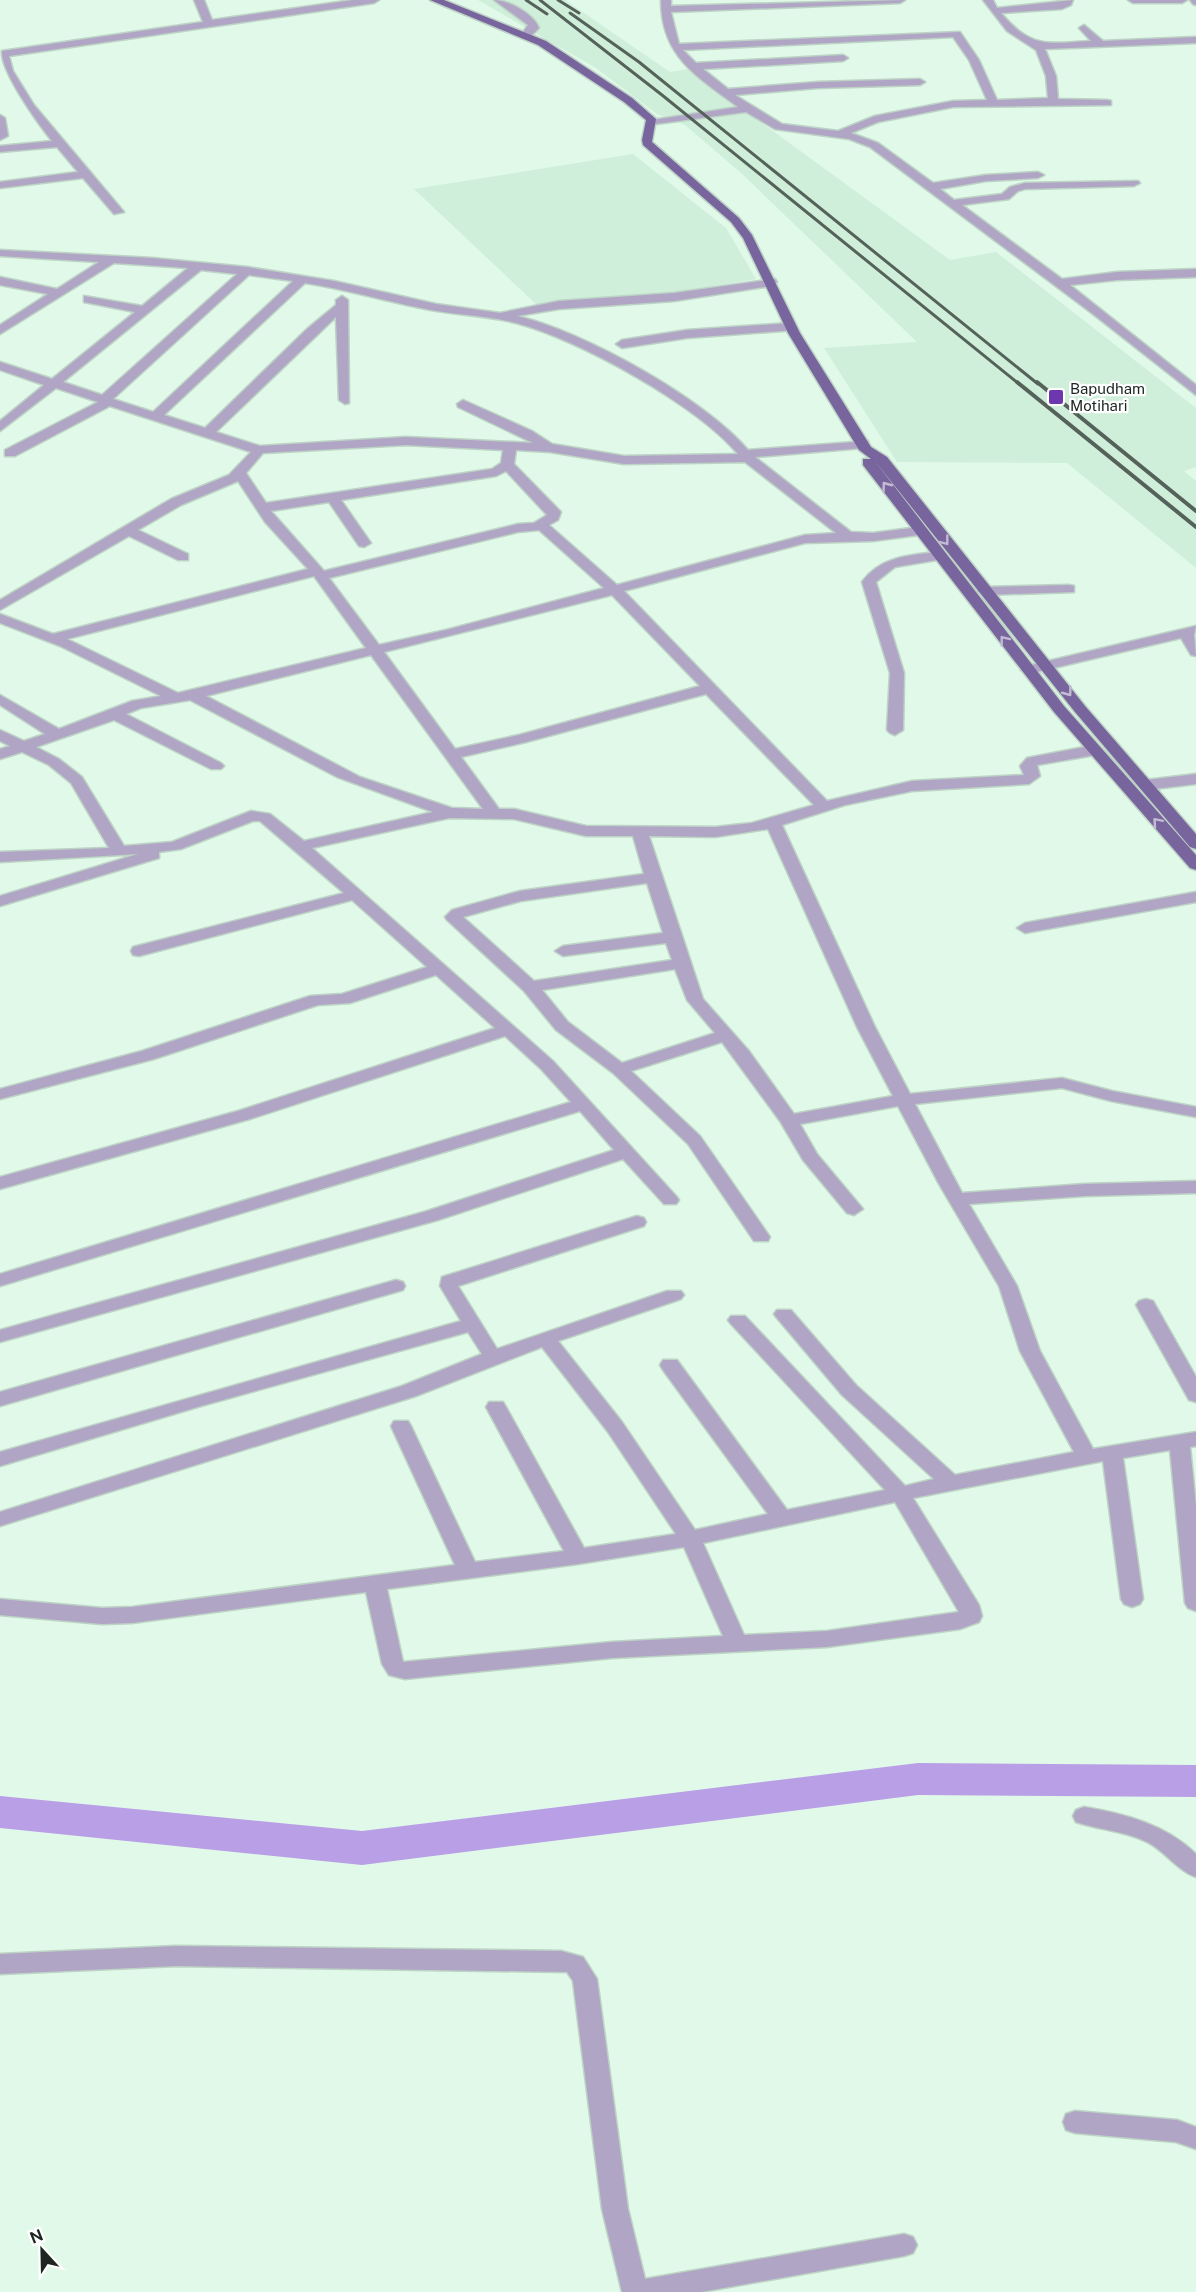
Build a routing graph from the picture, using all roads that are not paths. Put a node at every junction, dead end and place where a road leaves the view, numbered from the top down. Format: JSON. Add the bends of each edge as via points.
{"nodes":[{"id":1,"x":199,"y":0,"type":"edge"},
{"id":2,"x":374,"y":0,"type":"edge"},
{"id":3,"x":435,"y":0,"type":"edge"},
{"id":4,"x":499,"y":0,"type":"edge"},
{"id":5,"x":900,"y":0,"type":"edge"},
{"id":6,"x":988,"y":0,"type":"edge"},
{"id":7,"x":1068,"y":0,"type":"edge"},
{"id":8,"x":1133,"y":0,"type":"edge"},
{"id":9,"x":1182,"y":0,"type":"edge"},
{"id":10,"x":666,"y":9,"type":"edge"},
{"id":11,"x":994,"y":11,"type":"junction"},
{"id":12,"x":847,"y":12,"type":"dead end"},
{"id":13,"x":209,"y":24,"type":"junction"},
{"id":14,"x":1084,"y":28,"type":"dead end"},
{"id":15,"x":526,"y":35,"type":"junction"},
{"id":16,"x":1196,"y":40,"type":"edge"},
{"id":17,"x":1099,"y":44,"type":"junction"},
{"id":18,"x":1036,"y":46,"type":"junction"},
{"id":19,"x":675,"y":47,"type":"junction"},
{"id":20,"x":843,"y":58,"type":"dead end"},
{"id":21,"x":694,"y":66,"type":"junction"},
{"id":22,"x":4,"y":71,"type":"edge"},
{"id":23,"x":920,"y":82,"type":"dead end"},
{"id":24,"x":728,"y":92,"type":"junction"},
{"id":25,"x":1048,"y":102,"type":"junction"},
{"id":26,"x":993,"y":103,"type":"junction"},
{"id":27,"x":1107,"y":103,"type":"dead end"},
{"id":28,"x":748,"y":108,"type":"junction"},
{"id":29,"x":0,"y":118,"type":"edge"},
{"id":30,"x":652,"y":123,"type":"junction"},
{"id":31,"x":842,"y":133,"type":"junction"},
{"id":32,"x":0,"y":137,"type":"edge"},
{"id":33,"x":62,"y":143,"type":"junction"},
{"id":34,"x":0,"y":149,"type":"edge"},
{"id":35,"x":87,"y":174,"type":"junction"},
{"id":36,"x":1049,"y":174,"type":"dead end"},
{"id":37,"x":1134,"y":183,"type":"dead end"},
{"id":38,"x":0,"y":186,"type":"edge"},
{"id":39,"x":932,"y":187,"type":"junction"},
{"id":40,"x":954,"y":203,"type":"junction"},
{"id":41,"x":118,"y":212,"type":"dead end"},
{"id":42,"x":0,"y":253,"type":"edge"},
{"id":43,"x":112,"y":259,"type":"junction"},
{"id":44,"x":198,"y":266,"type":"junction"},
{"id":45,"x":247,"y":271,"type":"junction"},
{"id":46,"x":1196,"y":273,"type":"edge"},
{"id":47,"x":302,"y":279,"type":"junction"},
{"id":48,"x":0,"y":281,"type":"edge"},
{"id":49,"x":771,"y":282,"type":"junction"},
{"id":50,"x":1060,"y":283,"type":"junction"},
{"id":51,"x":349,"y":288,"type":"junction"},
{"id":52,"x":59,"y":293,"type":"junction"},
{"id":53,"x":88,"y":299,"type":"dead end"},
{"id":54,"x":340,"y":308,"type":"junction"},
{"id":55,"x":145,"y":310,"type":"junction"},
{"id":56,"x":500,"y":316,"type":"junction"},
{"id":57,"x":791,"y":327,"type":"junction"},
{"id":58,"x":0,"y":330,"type":"edge"},
{"id":59,"x":622,"y":344,"type":"dead end"},
{"id":60,"x":0,"y":366,"type":"edge"},
{"id":61,"x":51,"y":383,"type":"junction"},
{"id":62,"x":1196,"y":391,"type":"edge"},
{"id":63,"x":345,"y":400,"type":"dead end"},
{"id":64,"x":106,"y":401,"type":"junction"},
{"id":65,"x":462,"y":404,"type":"dead end"},
{"id":66,"x":156,"y":416,"type":"junction"},
{"id":67,"x":0,"y":427,"type":"edge"},
{"id":68,"x":208,"y":432,"type":"junction"},
{"id":69,"x":510,"y":446,"type":"junction"},
{"id":70,"x":864,"y":447,"type":"junction"},
{"id":71,"x":550,"y":448,"type":"junction"},
{"id":72,"x":259,"y":450,"type":"junction"},
{"id":73,"x":10,"y":453,"type":"dead end"},
{"id":74,"x":747,"y":456,"type":"junction"},
{"id":75,"x":507,"y":465,"type":"junction"},
{"id":76,"x":240,"y":474,"type":"junction"},
{"id":77,"x":333,"y":498,"type":"junction"},
{"id":78,"x":262,"y":508,"type":"junction"},
{"id":79,"x":538,"y":526,"type":"junction"},
{"id":80,"x":128,"y":530,"type":"junction"},
{"id":81,"x":920,"y":531,"type":"junction"},
{"id":82,"x":847,"y":536,"type":"junction"},
{"id":83,"x":364,"y":543,"type":"dead end"},
{"id":84,"x":938,"y":556,"type":"junction"},
{"id":85,"x":183,"y":557,"type":"dead end"},
{"id":86,"x":319,"y":574,"type":"junction"},
{"id":87,"x":1069,"y":589,"type":"dead end"},
{"id":88,"x":615,"y":590,"type":"junction"},
{"id":89,"x":984,"y":591,"type":"junction"},
{"id":90,"x":0,"y":606,"type":"edge"},
{"id":91,"x":0,"y":618,"type":"edge"},
{"id":92,"x":1191,"y":631,"type":"edge"},
{"id":93,"x":53,"y":638,"type":"junction"},
{"id":94,"x":375,"y":650,"type":"junction"},
{"id":95,"x":1196,"y":652,"type":"edge"},
{"id":96,"x":1047,"y":665,"type":"junction"},
{"id":97,"x":1028,"y":670,"type":"junction"},
{"id":98,"x":710,"y":688,"type":"junction"},
{"id":99,"x":192,"y":695,"type":"junction"},
{"id":100,"x":175,"y":697,"type":"junction"},
{"id":101,"x":0,"y":699,"type":"edge"},
{"id":102,"x":114,"y":714,"type":"junction"},
{"id":103,"x":895,"y":730,"type":"dead end"},
{"id":104,"x":0,"y":735,"type":"edge"},
{"id":105,"x":57,"y":735,"type":"junction"},
{"id":106,"x":24,"y":747,"type":"junction"},
{"id":107,"x":1095,"y":750,"type":"junction"},
{"id":108,"x":0,"y":754,"type":"edge"},
{"id":109,"x":453,"y":754,"type":"junction"},
{"id":110,"x":216,"y":766,"type":"dead end"},
{"id":111,"x":1196,"y":779,"type":"edge"},
{"id":112,"x":1146,"y":785,"type":"junction"},
{"id":113,"x":823,"y":806,"type":"junction"},
{"id":114,"x":449,"y":813,"type":"junction"},
{"id":115,"x":494,"y":813,"type":"junction"},
{"id":116,"x":773,"y":823,"type":"junction"},
{"id":117,"x":640,"y":833,"type":"junction"},
{"id":118,"x":1196,"y":844,"type":"edge"},
{"id":119,"x":175,"y":846,"type":"junction"},
{"id":120,"x":301,"y":846,"type":"junction"},
{"id":121,"x":120,"y":852,"type":"junction"},
{"id":122,"x":0,"y":856,"type":"edge"},
{"id":123,"x":1196,"y":865,"type":"edge"},
{"id":124,"x":655,"y":877,"type":"junction"},
{"id":125,"x":354,"y":895,"type":"junction"},
{"id":126,"x":1196,"y":897,"type":"edge"},
{"id":127,"x":0,"y":901,"type":"edge"},
{"id":128,"x":1025,"y":928,"type":"dead end"},
{"id":129,"x":672,"y":937,"type":"junction"},
{"id":130,"x":139,"y":951,"type":"dead end"},
{"id":131,"x":563,"y":951,"type":"dead end"},
{"id":132,"x":682,"y":963,"type":"junction"},
{"id":133,"x":440,"y":968,"type":"junction"},
{"id":134,"x":530,"y":987,"type":"junction"},
{"id":135,"x":507,"y":1030,"type":"junction"},
{"id":136,"x":726,"y":1035,"type":"junction"},
{"id":137,"x":619,"y":1069,"type":"junction"},
{"id":138,"x":0,"y":1094,"type":"edge"},
{"id":139,"x":903,"y":1100,"type":"junction"},
{"id":140,"x":582,"y":1105,"type":"junction"},
{"id":141,"x":1196,"y":1113,"type":"edge"},
{"id":142,"x":789,"y":1120,"type":"junction"},
{"id":143,"x":625,"y":1152,"type":"junction"},
{"id":144,"x":0,"y":1183,"type":"edge"},
{"id":145,"x":1196,"y":1187,"type":"edge"},
{"id":146,"x":957,"y":1199,"type":"junction"},
{"id":147,"x":670,"y":1200,"type":"dead end"},
{"id":148,"x":854,"y":1209,"type":"dead end"},
{"id":149,"x":637,"y":1222,"type":"dead end"},
{"id":150,"x":761,"y":1237,"type":"dead end"},
{"id":151,"x":0,"y":1280,"type":"edge"},
{"id":152,"x":396,"y":1286,"type":"dead end"},
{"id":153,"x":674,"y":1295,"type":"dead end"},
{"id":154,"x":1146,"y":1305,"type":"dead end"},
{"id":155,"x":784,"y":1314,"type":"dead end"},
{"id":156,"x":738,"y":1320,"type":"dead end"},
{"id":157,"x":472,"y":1324,"type":"junction"},
{"id":158,"x":0,"y":1336,"type":"edge"},
{"id":159,"x":546,"y":1339,"type":"junction"},
{"id":160,"x":493,"y":1357,"type":"junction"},
{"id":161,"x":670,"y":1365,"type":"dead end"},
{"id":162,"x":1196,"y":1395,"type":"edge"},
{"id":163,"x":0,"y":1399,"type":"edge"},
{"id":164,"x":496,"y":1407,"type":"dead end"},
{"id":165,"x":401,"y":1426,"type":"dead end"},
{"id":166,"x":1187,"y":1440,"type":"edge"},
{"id":167,"x":1112,"y":1453,"type":"junction"},
{"id":168,"x":1087,"y":1457,"type":"junction"},
{"id":169,"x":0,"y":1459,"type":"edge"},
{"id":170,"x":950,"y":1482,"type":"junction"},
{"id":171,"x":900,"y":1493,"type":"junction"},
{"id":172,"x":0,"y":1519,"type":"edge"},
{"id":173,"x":783,"y":1520,"type":"junction"},
{"id":174,"x":691,"y":1539,"type":"junction"},
{"id":175,"x":578,"y":1557,"type":"junction"},
{"id":176,"x":469,"y":1572,"type":"junction"},
{"id":177,"x":375,"y":1584,"type":"junction"},
{"id":178,"x":1132,"y":1599,"type":"dead end"},
{"id":179,"x":1196,"y":1603,"type":"edge"},
{"id":180,"x":0,"y":1607,"type":"edge"},
{"id":181,"x":737,"y":1643,"type":"junction"},
{"id":182,"x":1084,"y":1816,"type":"dead end"},
{"id":183,"x":1196,"y":1868,"type":"edge"},
{"id":184,"x":0,"y":1964,"type":"edge"},
{"id":185,"x":1075,"y":2122,"type":"dead end"},
{"id":186,"x":1196,"y":2138,"type":"edge"},
{"id":187,"x":904,"y":2245,"type":"dead end"},
{"id":188,"x":635,"y":2292,"type":"edge"}],
"edges":[{"from":1,"to":13,"type":"street"},
{"from":2,"to":13,"type":"street"},
{"from":3,"to":15,"type":"main road"},
{"from":4,"to":15,"type":"street","via":[[533,24]]},
{"from":5,"to":10,"type":"street"},
{"from":6,"to":11,"type":"street"},
{"from":7,"to":11,"type":"street","via":[[1066,5]]},
{"from":8,"to":9,"type":"street"},
{"from":10,"to":12,"type":"street"},
{"from":10,"to":19,"type":"street","via":[[666,26]]},
{"from":11,"to":18,"type":"street","via":[[1025,43]]},
{"from":13,"to":22,"type":"street","via":[[10,51],[4,56]]},
{"from":14,"to":17,"type":"street"},
{"from":15,"to":30,"type":"main road","via":[[561,53],[644,111]]},
{"from":16,"to":17,"type":"street"},
{"from":17,"to":18,"type":"street"},
{"from":18,"to":25,"type":"street","via":[[1051,76],[1053,100]]},
{"from":19,"to":21,"type":"street"},
{"from":19,"to":26,"type":"street","via":[[956,34],[974,60]]},
{"from":20,"to":21,"type":"street"},
{"from":21,"to":24,"type":"street"},
{"from":22,"to":33,"type":"street"},
{"from":23,"to":24,"type":"street"},
{"from":24,"to":28,"type":"street"},
{"from":25,"to":26,"type":"street"},
{"from":25,"to":27,"type":"street"},
{"from":26,"to":31,"type":"street","via":[[953,104],[875,119]]},
{"from":28,"to":30,"type":"street"},
{"from":28,"to":31,"type":"street","via":[[778,127]]},
{"from":29,"to":32,"type":"street"},
{"from":30,"to":49,"type":"main road","via":[[646,135],[648,143],[735,220]]},
{"from":31,"to":39,"type":"street","via":[[874,145]]},
{"from":33,"to":34,"type":"street"},
{"from":33,"to":35,"type":"street"},
{"from":35,"to":38,"type":"street"},
{"from":35,"to":41,"type":"street"},
{"from":36,"to":39,"type":"street"},
{"from":37,"to":40,"type":"street","via":[[1025,186],[1005,197]]},
{"from":39,"to":40,"type":"street"},
{"from":40,"to":50,"type":"street"},
{"from":42,"to":43,"type":"street"},
{"from":43,"to":44,"type":"street"},
{"from":43,"to":52,"type":"street"},
{"from":44,"to":45,"type":"street"},
{"from":44,"to":55,"type":"street"},
{"from":45,"to":47,"type":"street"},
{"from":45,"to":64,"type":"street"},
{"from":46,"to":50,"type":"street"},
{"from":47,"to":51,"type":"street"},
{"from":47,"to":66,"type":"street"},
{"from":48,"to":52,"type":"street"},
{"from":49,"to":56,"type":"street","via":[[665,298],[538,308]]},
{"from":49,"to":57,"type":"main road"},
{"from":50,"to":62,"type":"street"},
{"from":51,"to":54,"type":"street"},
{"from":51,"to":56,"type":"street","via":[[423,305]]},
{"from":52,"to":58,"type":"street"},
{"from":53,"to":55,"type":"street"},
{"from":54,"to":63,"type":"street"},
{"from":54,"to":68,"type":"street"},
{"from":55,"to":61,"type":"street"},
{"from":56,"to":74,"type":"street","via":[[551,331],[620,364],[668,393]]},
{"from":57,"to":59,"type":"street","via":[[687,334]]},
{"from":57,"to":70,"type":"main road"},
{"from":60,"to":61,"type":"street"},
{"from":61,"to":64,"type":"street"},
{"from":61,"to":67,"type":"street"},
{"from":64,"to":66,"type":"street"},
{"from":64,"to":73,"type":"street"},
{"from":65,"to":71,"type":"street"},
{"from":66,"to":68,"type":"street"},
{"from":68,"to":72,"type":"street"},
{"from":69,"to":71,"type":"street"},
{"from":69,"to":72,"type":"street","via":[[374,441]]},
{"from":69,"to":75,"type":"street"},
{"from":70,"to":74,"type":"street"},
{"from":81,"to":70,"type":"main road","one_way":true,"via":[[868,462]]},
{"from":70,"to":89,"type":"main road","one_way":true,"via":[[882,460]]},
{"from":71,"to":74,"type":"street","via":[[624,460]]},
{"from":72,"to":76,"type":"street"},
{"from":74,"to":82,"type":"street","via":[[803,502],[831,519]]},
{"from":75,"to":77,"type":"street","via":[[502,470],[458,479]]},
{"from":75,"to":79,"type":"street","via":[[554,512],[553,517]]},
{"from":76,"to":78,"type":"street"},
{"from":76,"to":80,"type":"street","via":[[183,498]]},
{"from":77,"to":78,"type":"street"},
{"from":77,"to":83,"type":"street"},
{"from":78,"to":86,"type":"street"},
{"from":79,"to":86,"type":"street"},
{"from":79,"to":88,"type":"street"},
{"from":80,"to":85,"type":"street"},
{"from":80,"to":90,"type":"street"},
{"from":81,"to":82,"type":"street"},
{"from":81,"to":84,"type":"main road"},
{"from":82,"to":88,"type":"street","via":[[805,539]]},
{"from":97,"to":84,"type":"main road","one_way":true},
{"from":84,"to":103,"type":"street","via":[[893,563],[869,582],[897,674]]},
{"from":86,"to":93,"type":"street"},
{"from":86,"to":94,"type":"street"},
{"from":87,"to":89,"type":"street"},
{"from":88,"to":94,"type":"street"},
{"from":88,"to":98,"type":"street"},
{"from":89,"to":96,"type":"main road"},
{"from":91,"to":93,"type":"street"},
{"from":92,"to":95,"type":"street"},
{"from":92,"to":96,"type":"street"},
{"from":93,"to":100,"type":"street"},
{"from":94,"to":99,"type":"street"},
{"from":94,"to":109,"type":"street"},
{"from":96,"to":97,"type":"street"},
{"from":96,"to":112,"type":"main road","one_way":true},
{"from":97,"to":107,"type":"main road"},
{"from":98,"to":109,"type":"street"},
{"from":98,"to":113,"type":"street"},
{"from":99,"to":100,"type":"street"},
{"from":99,"to":114,"type":"street","via":[[269,731],[348,777]]},
{"from":100,"to":102,"type":"street","via":[[137,704]]},
{"from":101,"to":105,"type":"street"},
{"from":102,"to":105,"type":"street"},
{"from":102,"to":110,"type":"street"},
{"from":104,"to":106,"type":"street"},
{"from":105,"to":106,"type":"street"},
{"from":106,"to":108,"type":"street"},
{"from":106,"to":121,"type":"street","via":[[77,780]]},
{"from":107,"to":113,"type":"street","via":[[1032,761],[1028,766],[1032,776],[1029,779],[912,786]]},
{"from":123,"to":107,"type":"main road","one_way":true},
{"from":109,"to":115,"type":"street"},
{"from":111,"to":112,"type":"street"},
{"from":112,"to":118,"type":"main road"},
{"from":113,"to":116,"type":"street"},
{"from":114,"to":115,"type":"street"},
{"from":114,"to":120,"type":"street"},
{"from":115,"to":117,"type":"street","via":[[586,831]]},
{"from":116,"to":117,"type":"street","via":[[715,832]]},
{"from":116,"to":139,"type":"street"},
{"from":117,"to":124,"type":"street"},
{"from":119,"to":120,"type":"street","via":[[251,816],[264,817]]},
{"from":119,"to":121,"type":"street"},
{"from":119,"to":127,"type":"street","via":[[120,867]]},
{"from":120,"to":125,"type":"street"},
{"from":121,"to":122,"type":"street"},
{"from":124,"to":129,"type":"street"},
{"from":124,"to":134,"type":"street","via":[[520,896],[454,914]]},
{"from":125,"to":130,"type":"street"},
{"from":125,"to":133,"type":"street"},
{"from":126,"to":128,"type":"street"},
{"from":129,"to":131,"type":"street"},
{"from":129,"to":132,"type":"street"},
{"from":132,"to":134,"type":"street"},
{"from":132,"to":136,"type":"street","via":[[701,1009]]},
{"from":133,"to":135,"type":"street"},
{"from":133,"to":138,"type":"street","via":[[344,999],[316,1000],[148,1055]]},
{"from":134,"to":137,"type":"street","via":[[562,1026]]},
{"from":135,"to":140,"type":"street","via":[[547,1065]]},
{"from":135,"to":144,"type":"street","via":[[244,1115]]},
{"from":136,"to":137,"type":"street"},
{"from":136,"to":142,"type":"street"},
{"from":137,"to":150,"type":"street","via":[[694,1140]]},
{"from":139,"to":141,"type":"street","via":[[1062,1083]]},
{"from":139,"to":142,"type":"street"},
{"from":139,"to":146,"type":"street"},
{"from":140,"to":143,"type":"street"},
{"from":140,"to":151,"type":"street"},
{"from":142,"to":148,"type":"street","via":[[809,1156]]},
{"from":143,"to":147,"type":"street"},
{"from":143,"to":158,"type":"street","via":[[431,1215]]},
{"from":145,"to":146,"type":"street"},
{"from":146,"to":168,"type":"street","via":[[1008,1286],[1030,1351]]},
{"from":149,"to":157,"type":"street","via":[[449,1281]]},
{"from":152,"to":163,"type":"street"},
{"from":153,"to":159,"type":"street"},
{"from":154,"to":162,"type":"street"},
{"from":155,"to":170,"type":"street","via":[[849,1390]]},
{"from":156,"to":171,"type":"street"},
{"from":157,"to":160,"type":"street"},
{"from":157,"to":169,"type":"street"},
{"from":159,"to":160,"type":"street"},
{"from":159,"to":174,"type":"street","via":[[615,1427]]},
{"from":160,"to":172,"type":"street","via":[[409,1391]]},
{"from":161,"to":173,"type":"street"},
{"from":164,"to":175,"type":"street"},
{"from":165,"to":176,"type":"street"},
{"from":166,"to":167,"type":"street"},
{"from":166,"to":179,"type":"street"},
{"from":167,"to":168,"type":"street"},
{"from":167,"to":178,"type":"street"},
{"from":168,"to":170,"type":"street"},
{"from":170,"to":171,"type":"street"},
{"from":171,"to":173,"type":"street"},
{"from":171,"to":181,"type":"street","via":[[971,1616],[863,1636]]},
{"from":173,"to":174,"type":"street"},
{"from":174,"to":175,"type":"street"},
{"from":174,"to":181,"type":"street"},
{"from":175,"to":176,"type":"street"},
{"from":176,"to":177,"type":"street"},
{"from":177,"to":180,"type":"street","via":[[132,1615]]},
{"from":177,"to":181,"type":"street","via":[[393,1664],[400,1670],[612,1650]]},
{"from":182,"to":183,"type":"street","via":[[1147,1830],[1167,1841]]},
{"from":184,"to":188,"type":"street","via":[[176,1956],[575,1964],[585,1979],[615,2209]]},
{"from":185,"to":186,"type":"street","via":[[1177,2131]]},
{"from":187,"to":188,"type":"street"}]}
